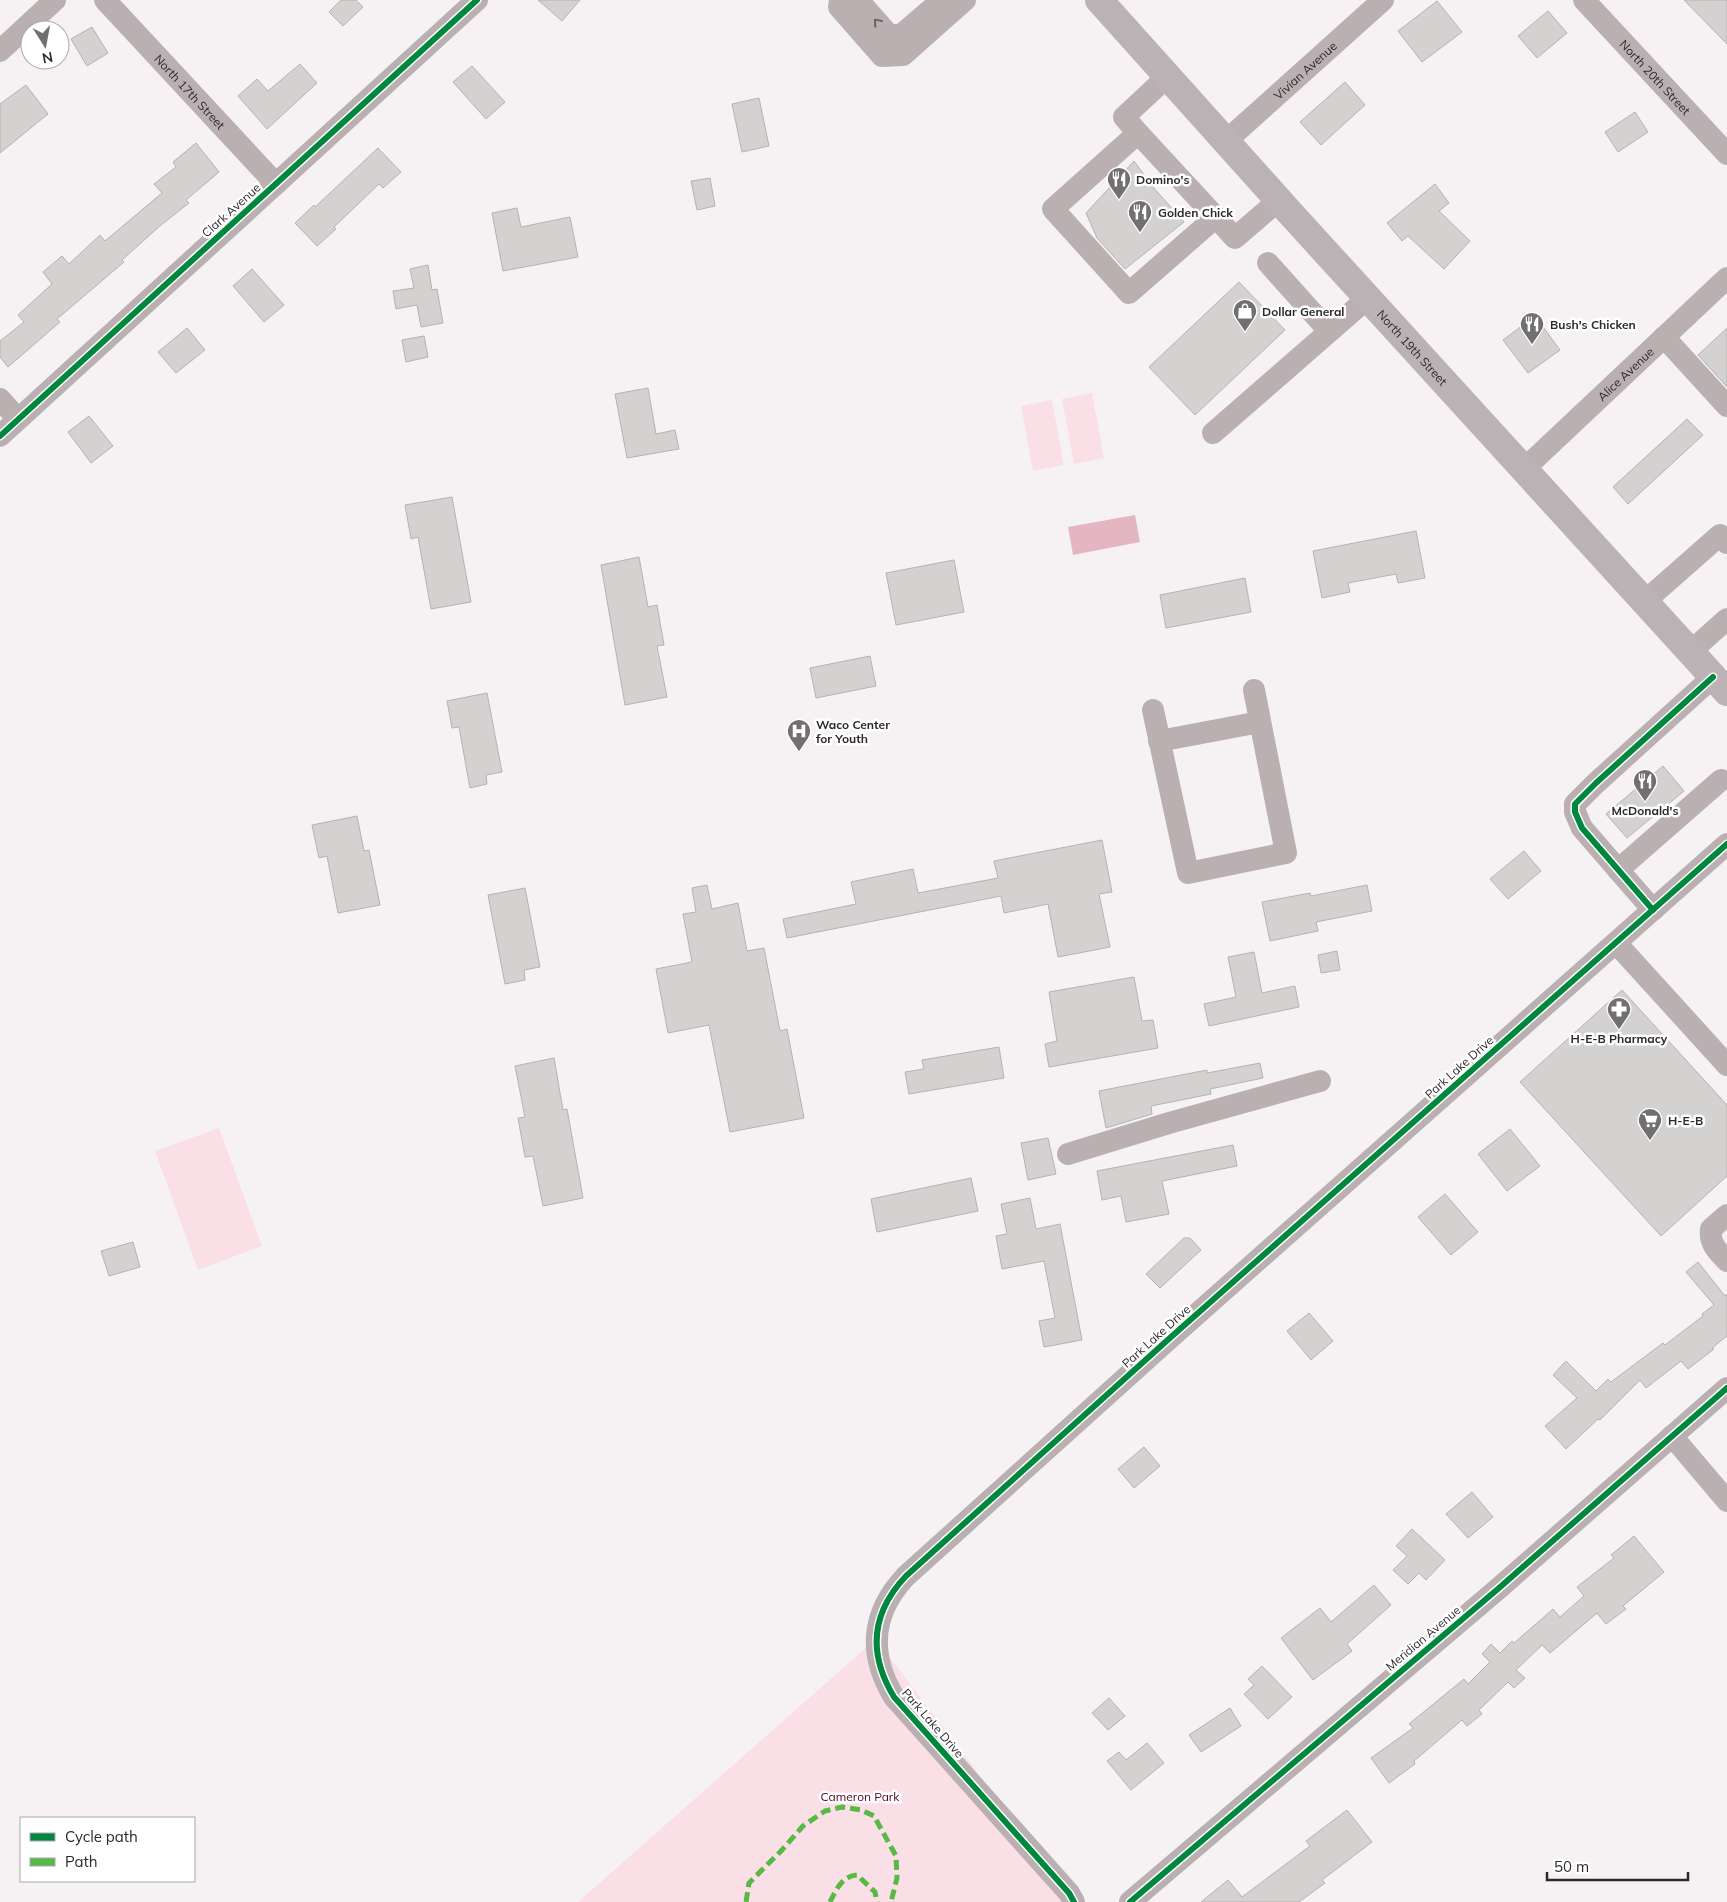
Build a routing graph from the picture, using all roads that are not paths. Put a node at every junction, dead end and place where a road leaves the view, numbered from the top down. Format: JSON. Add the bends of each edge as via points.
{"nodes":[{"id":1,"x":55,"y":0,"type":"edge"},
{"id":2,"x":105,"y":0,"type":"edge"},
{"id":3,"x":477,"y":0,"type":"edge"},
{"id":4,"x":840,"y":0,"type":"edge"},
{"id":5,"x":858,"y":0,"type":"edge"},
{"id":6,"x":942,"y":0,"type":"edge"},
{"id":7,"x":965,"y":0,"type":"edge"},
{"id":8,"x":1099,"y":0,"type":"edge"},
{"id":9,"x":1383,"y":0,"type":"edge"},
{"id":10,"x":1584,"y":0,"type":"edge"},
{"id":11,"x":0,"y":50,"type":"edge"},
{"id":12,"x":1168,"y":76,"type":"junction"},
{"id":13,"x":1138,"y":133,"type":"junction"},
{"id":14,"x":1226,"y":142,"type":"junction"},
{"id":15,"x":1727,"y":154,"type":"edge"},
{"id":16,"x":276,"y":184,"type":"junction"},
{"id":17,"x":1279,"y":200,"type":"junction"},
{"id":18,"x":1216,"y":217,"type":"junction"},
{"id":19,"x":1268,"y":263,"type":"dead end"},
{"id":20,"x":1727,"y":278,"type":"edge"},
{"id":21,"x":1369,"y":297,"type":"junction"},
{"id":22,"x":1329,"y":331,"type":"junction"},
{"id":23,"x":1664,"y":336,"type":"junction"},
{"id":24,"x":0,"y":399,"type":"edge"},
{"id":25,"x":1727,"y":406,"type":"edge"},
{"id":26,"x":18,"y":420,"type":"junction"},
{"id":27,"x":1213,"y":433,"type":"dead end"},
{"id":28,"x":0,"y":436,"type":"edge"},
{"id":29,"x":1524,"y":469,"type":"junction"},
{"id":30,"x":1727,"y":543,"type":"edge"},
{"id":31,"x":1644,"y":602,"type":"junction"},
{"id":32,"x":1727,"y":619,"type":"edge"},
{"id":33,"x":1690,"y":652,"type":"junction"},
{"id":34,"x":1720,"y":684,"type":"edge"},
{"id":35,"x":1254,"y":690,"type":"dead end"},
{"id":36,"x":1153,"y":710,"type":"dead end"},
{"id":37,"x":1260,"y":722,"type":"junction"},
{"id":38,"x":1160,"y":741,"type":"junction"},
{"id":39,"x":1721,"y":780,"type":"dead end"},
{"id":40,"x":1727,"y":844,"type":"edge"},
{"id":41,"x":1618,"y":870,"type":"junction"},
{"id":42,"x":1653,"y":910,"type":"junction"},
{"id":43,"x":1616,"y":943,"type":"junction"},
{"id":44,"x":1723,"y":1052,"type":"edge"},
{"id":45,"x":1320,"y":1081,"type":"dead end"},
{"id":46,"x":1068,"y":1154,"type":"dead end"},
{"id":47,"x":1727,"y":1215,"type":"edge"},
{"id":48,"x":1727,"y":1261,"type":"edge"},
{"id":49,"x":1727,"y":1388,"type":"edge"},
{"id":50,"x":1672,"y":1436,"type":"junction"},
{"id":51,"x":1727,"y":1501,"type":"edge"},
{"id":52,"x":1074,"y":1902,"type":"edge"},
{"id":53,"x":1130,"y":1902,"type":"edge"}],
"edges":[{"from":1,"to":11,"type":"street"},
{"from":2,"to":16,"type":"street","name":"North 17th Street"},
{"from":3,"to":16,"type":"street","name":"Clark Avenue"},
{"from":4,"to":7,"type":"street","via":[[839,8],[882,56],[903,55]]},
{"from":6,"to":5,"type":"street","one_way":true,"via":[[901,36],[889,35]]},
{"from":8,"to":12,"type":"main road","name":"North 19th Street"},
{"from":9,"to":14,"type":"street","name":"Vivian Avenue"},
{"from":10,"to":15,"type":"street","name":"North 20th Street"},
{"from":12,"to":13,"type":"street","via":[[1124,117]]},
{"from":12,"to":14,"type":"main road","name":"North 19th Street"},
{"from":13,"to":18,"type":"street"},
{"from":13,"to":18,"type":"street","via":[[1053,209],[1129,293]]},
{"from":14,"to":17,"type":"main road","name":"North 19th Street"},
{"from":16,"to":26,"type":"street","name":"Clark Avenue"},
{"from":17,"to":18,"type":"street","via":[[1235,238]]},
{"from":17,"to":21,"type":"main road","name":"North 19th Street"},
{"from":19,"to":22,"type":"street"},
{"from":20,"to":23,"type":"street","name":"Alice Avenue"},
{"from":21,"to":22,"type":"street"},
{"from":21,"to":29,"type":"main road","name":"North 19th Street"},
{"from":22,"to":27,"type":"street"},
{"from":23,"to":25,"type":"street"},
{"from":23,"to":29,"type":"street","name":"Alice Avenue"},
{"from":24,"to":26,"type":"street"},
{"from":26,"to":28,"type":"street","name":"Clark Avenue"},
{"from":29,"to":31,"type":"main road","name":"North 19th Street"},
{"from":30,"to":31,"type":"street","via":[[1720,535]]},
{"from":31,"to":33,"type":"main road","name":"North 19th Street"},
{"from":32,"to":33,"type":"street"},
{"from":33,"to":34,"type":"main road","name":"North 19th Street"},
{"from":34,"to":41,"type":"street","via":[[1596,783],[1575,804],[1582,828]]},
{"from":35,"to":37,"type":"street"},
{"from":36,"to":38,"type":"street"},
{"from":37,"to":38,"type":"street"},
{"from":37,"to":38,"type":"street","via":[[1286,853],[1188,873]]},
{"from":39,"to":41,"type":"street"},
{"from":40,"to":42,"type":"street","name":"Park Lake Drive"},
{"from":41,"to":42,"type":"street"},
{"from":42,"to":43,"type":"street","name":"Park Lake Drive"},
{"from":43,"to":44,"type":"street"},
{"from":43,"to":52,"type":"street","name":"Park Lake Drive","via":[[1112,1390],[906,1576],[888,1597],[878,1624],[877,1658],[894,1697]]},
{"from":45,"to":46,"type":"street"},
{"from":47,"to":48,"type":"street","via":[[1711,1229],[1710,1237]]},
{"from":49,"to":50,"type":"street","name":"Meridian Avenue"},
{"from":50,"to":51,"type":"street"},
{"from":50,"to":53,"type":"street","name":"Meridian Avenue"}]}
